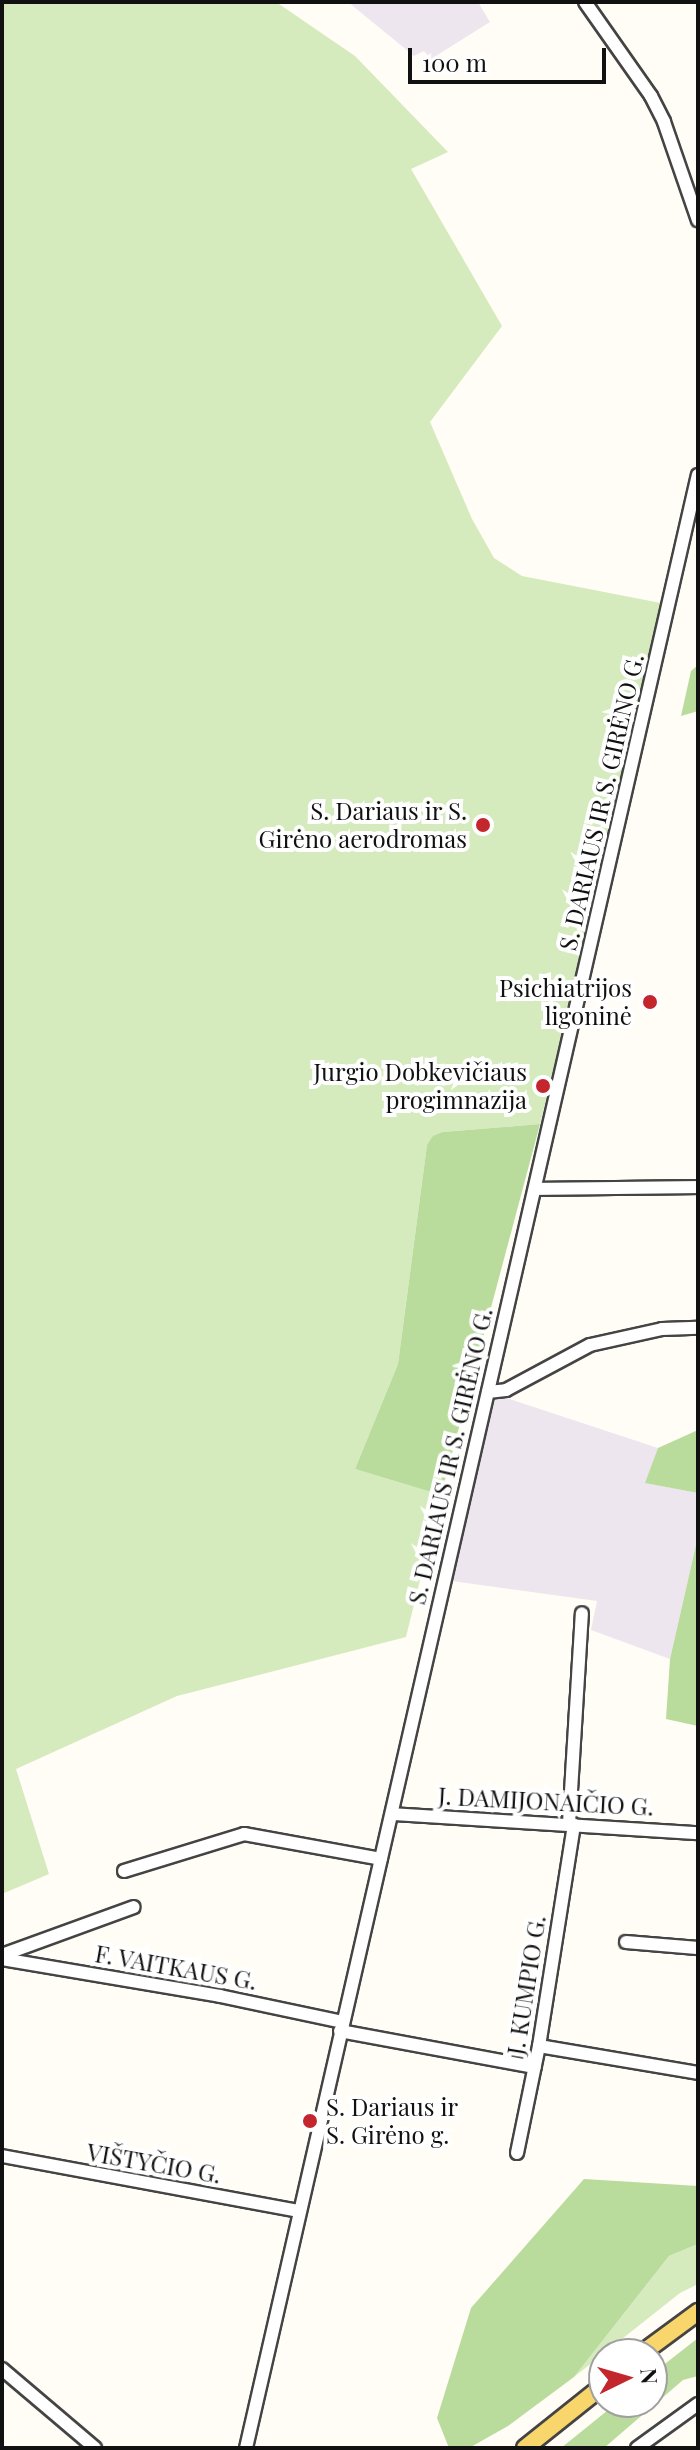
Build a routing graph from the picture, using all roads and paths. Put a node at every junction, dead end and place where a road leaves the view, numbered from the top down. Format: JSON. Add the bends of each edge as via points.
{"nodes":[{"id":1,"x":585,"y":2,"type":"edge"},
{"id":2,"x":698,"y":220,"type":"edge"},
{"id":3,"x":698,"y":475,"type":"edge"},
{"id":4,"x":698,"y":1187,"type":"edge"},
{"id":5,"x":535,"y":1189,"type":"junction"},
{"id":6,"x":698,"y":1328,"type":"edge"},
{"id":7,"x":488,"y":1392,"type":"junction"},
{"id":8,"x":582,"y":1613,"type":"dead end"},
{"id":9,"x":392,"y":1814,"type":"junction"},
{"id":10,"x":572,"y":1825,"type":"junction"},
{"id":11,"x":698,"y":1833,"type":"edge"},
{"id":12,"x":381,"y":1859,"type":"junction"},
{"id":13,"x":124,"y":1871,"type":"dead end"},
{"id":14,"x":134,"y":1907,"type":"dead end"},
{"id":15,"x":626,"y":1942,"type":"dead end"},
{"id":16,"x":698,"y":1948,"type":"edge"},
{"id":17,"x":2,"y":1957,"type":"edge"},
{"id":18,"x":341,"y":2027,"type":"junction"},
{"id":19,"x":539,"y":2046,"type":"junction"},
{"id":20,"x":535,"y":2067,"type":"junction"},
{"id":21,"x":698,"y":2073,"type":"edge"},
{"id":22,"x":517,"y":2153,"type":"dead end"},
{"id":23,"x":2,"y":2156,"type":"edge"},
{"id":24,"x":299,"y":2211,"type":"junction"},
{"id":25,"x":698,"y":2312,"type":"edge"},
{"id":26,"x":663,"y":2338,"type":"edge"},
{"id":27,"x":2,"y":2369,"type":"edge"},
{"id":28,"x":588,"y":2398,"type":"edge"},
{"id":29,"x":698,"y":2404,"type":"edge"},
{"id":30,"x":95,"y":2448,"type":"edge"},
{"id":31,"x":246,"y":2448,"type":"edge"},
{"id":32,"x":525,"y":2448,"type":"edge"},
{"id":33,"x":637,"y":2448,"type":"edge"}],
"edges":[{"from":1,"to":2,"type":"street","via":[[664,122]]},
{"from":3,"to":5,"type":"street","name":"S. DARIAUS IR S. GIRĖNO G."},
{"from":4,"to":5,"type":"street"},
{"from":5,"to":7,"type":"street","name":"S. DARIAUS IR S. GIRĖNO G."},
{"from":6,"to":7,"type":"street","via":[[662,1329],[590,1345],[506,1390]]},
{"from":7,"to":9,"type":"street","name":"S. DARIAUS IR S. GIRĖNO G."},
{"from":8,"to":10,"type":"street","name":"J. KUMPIO G."},
{"from":9,"to":10,"type":"street","name":"J. DAMIJONAIČIO G."},
{"from":9,"to":12,"type":"street","name":"S. DARIAUS IR S. GIRĖNO G."},
{"from":10,"to":11,"type":"street","name":"J. DAMIJONAIČIO G."},
{"from":10,"to":19,"type":"street","name":"J. KUMPIO G."},
{"from":12,"to":13,"type":"street","via":[[244,1834]]},
{"from":12,"to":18,"type":"street","name":"S. DARIAUS IR S. GIRĖNO G."},
{"from":14,"to":17,"type":"street"},
{"from":15,"to":16,"type":"street"},
{"from":17,"to":18,"type":"street","name":"F. VAITKAUS G.","via":[[220,1996]]},
{"from":18,"to":20,"type":"street","name":"F. VAITKAUS G."},
{"from":18,"to":24,"type":"street","name":"S. DARIAUS IR S. GIRĖNO G."},
{"from":19,"to":20,"type":"street","name":"J. KUMPIO G."},
{"from":19,"to":21,"type":"street"},
{"from":20,"to":22,"type":"street","name":"J. KUMPIO G."},
{"from":23,"to":24,"type":"street","name":"VIŠTYČIO G."},
{"from":24,"to":31,"type":"street","name":"S. DARIAUS IR S. GIRĖNO G."},
{"from":25,"to":26,"type":"main road"},
{"from":27,"to":30,"type":"street"},
{"from":28,"to":32,"type":"main road"},
{"from":29,"to":33,"type":"street"}]}
